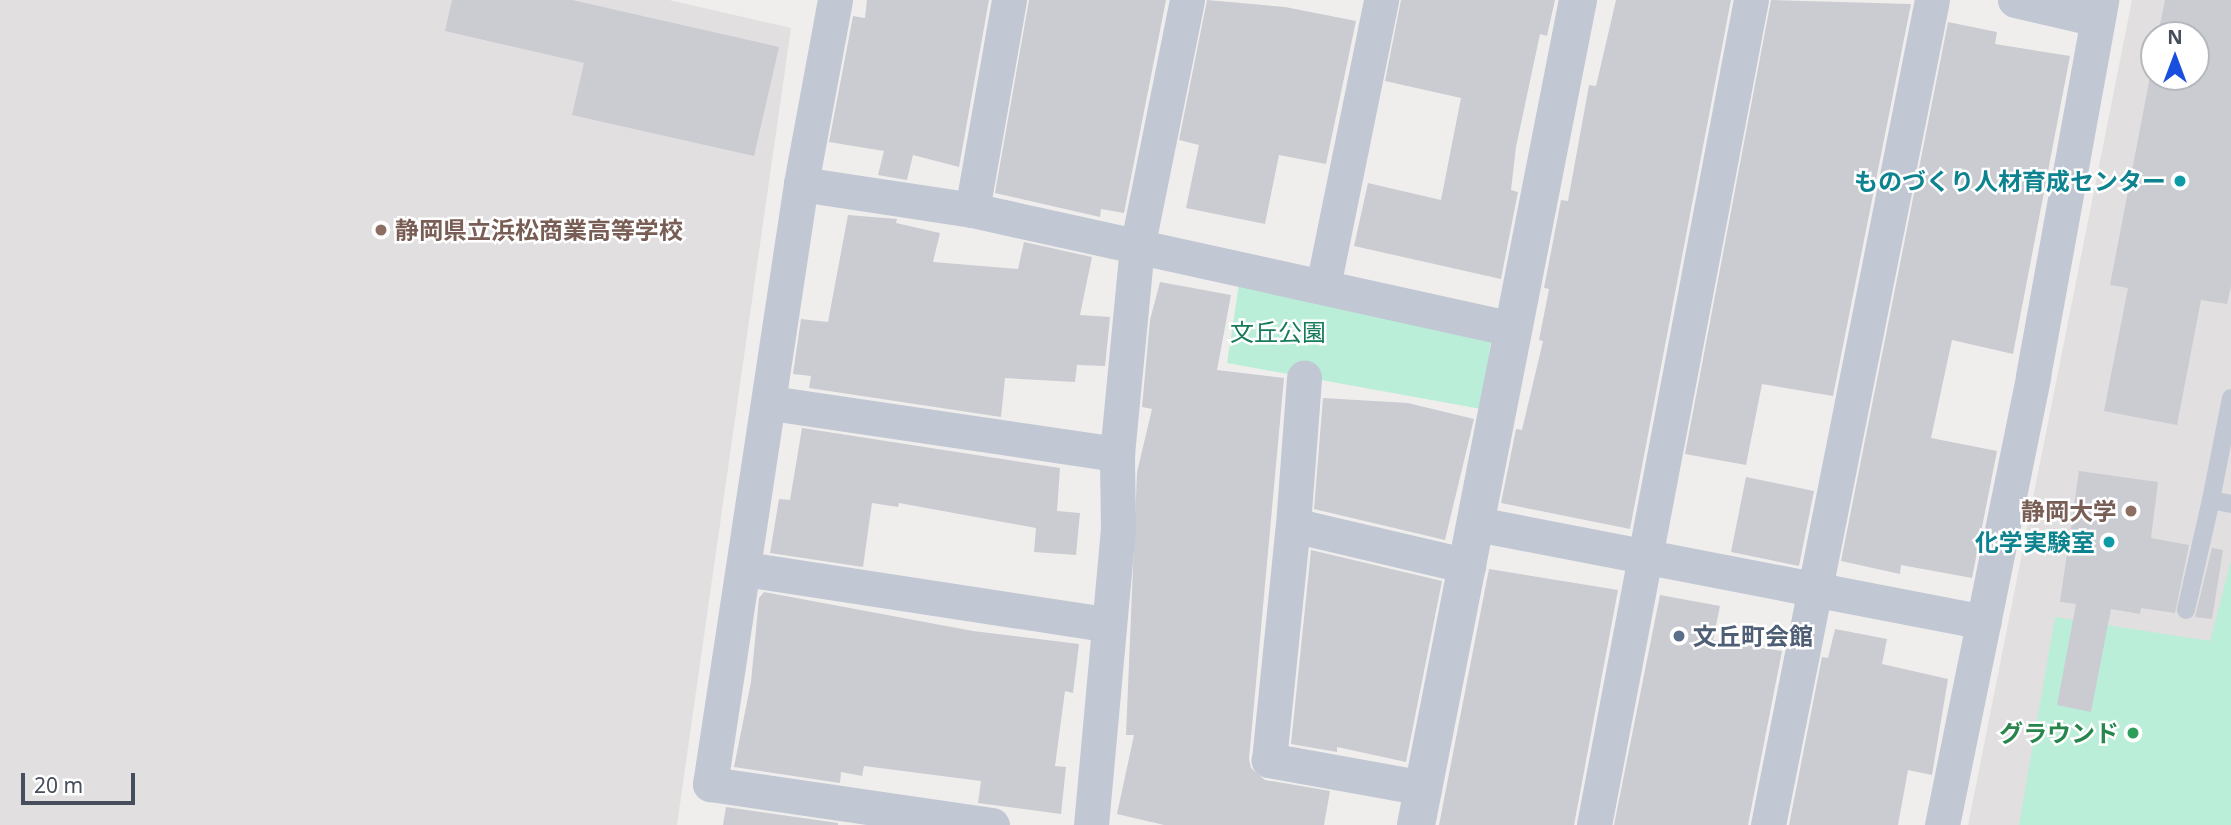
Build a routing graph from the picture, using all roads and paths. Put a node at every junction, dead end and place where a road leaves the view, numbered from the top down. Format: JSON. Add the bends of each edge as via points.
{"nodes":[{"id":1,"x":835,"y":0,"type":"edge"},
{"id":2,"x":1009,"y":0,"type":"edge"},
{"id":3,"x":1187,"y":0,"type":"edge"},
{"id":4,"x":1381,"y":0,"type":"edge"},
{"id":5,"x":1578,"y":0,"type":"edge"},
{"id":6,"x":1751,"y":0,"type":"edge"},
{"id":7,"x":1931,"y":0,"type":"edge"},
{"id":8,"x":2015,"y":0,"type":"edge"},
{"id":9,"x":2099,"y":9,"type":"edge"},
{"id":10,"x":801,"y":184,"type":"junction"},
{"id":11,"x":972,"y":210,"type":"junction"},
{"id":12,"x":1137,"y":248,"type":"junction"},
{"id":13,"x":1323,"y":286,"type":"junction"},
{"id":14,"x":1513,"y":329,"type":"junction"},
{"id":15,"x":1304,"y":377,"type":"dead end"},
{"id":16,"x":2231,"y":398,"type":"edge"},
{"id":17,"x":771,"y":403,"type":"junction"},
{"id":18,"x":1117,"y":454,"type":"junction"},
{"id":19,"x":2211,"y":500,"type":"junction"},
{"id":20,"x":2231,"y":504,"type":"edge"},
{"id":21,"x":1477,"y":524,"type":"junction"},
{"id":22,"x":1293,"y":525,"type":"junction"},
{"id":23,"x":1644,"y":556,"type":"junction"},
{"id":24,"x":1468,"y":566,"type":"junction"},
{"id":25,"x":746,"y":569,"type":"junction"},
{"id":26,"x":1811,"y":592,"type":"junction"},
{"id":27,"x":2186,"y":610,"type":"dead end"},
{"id":28,"x":1984,"y":622,"type":"junction"},
{"id":29,"x":1109,"y":625,"type":"junction"},
{"id":30,"x":1424,"y":788,"type":"junction"},
{"id":31,"x":855,"y":815,"type":"edge"},
{"id":32,"x":992,"y":825,"type":"edge"},
{"id":33,"x":1091,"y":825,"type":"edge"},
{"id":34,"x":1416,"y":825,"type":"edge"},
{"id":35,"x":1594,"y":825,"type":"edge"},
{"id":36,"x":1768,"y":825,"type":"edge"},
{"id":37,"x":1942,"y":825,"type":"edge"}],
"edges":[{"from":1,"to":10,"type":"street"},
{"from":2,"to":11,"type":"street"},
{"from":3,"to":12,"type":"street"},
{"from":4,"to":13,"type":"street"},
{"from":5,"to":14,"type":"street"},
{"from":6,"to":23,"type":"street"},
{"from":7,"to":26,"type":"street","via":[[1867,337]]},
{"from":8,"to":9,"type":"street"},
{"from":9,"to":28,"type":"street"},
{"from":10,"to":11,"type":"street"},
{"from":10,"to":17,"type":"street"},
{"from":11,"to":12,"type":"street"},
{"from":12,"to":13,"type":"street"},
{"from":12,"to":18,"type":"street"},
{"from":13,"to":14,"type":"street"},
{"from":14,"to":21,"type":"street"},
{"from":15,"to":22,"type":"street"},
{"from":16,"to":19,"type":"lane"},
{"from":17,"to":18,"type":"street"},
{"from":17,"to":25,"type":"street"},
{"from":18,"to":29,"type":"street","via":[[1118,530]]},
{"from":19,"to":20,"type":"lane"},
{"from":19,"to":27,"type":"lane"},
{"from":21,"to":23,"type":"street"},
{"from":21,"to":24,"type":"street"},
{"from":22,"to":24,"type":"street"},
{"from":22,"to":30,"type":"street","via":[[1269,760]]},
{"from":23,"to":26,"type":"street"},
{"from":23,"to":35,"type":"street"},
{"from":24,"to":30,"type":"street"},
{"from":25,"to":29,"type":"street"},
{"from":25,"to":31,"type":"street","via":[[710,783]]},
{"from":26,"to":28,"type":"street"},
{"from":26,"to":36,"type":"street"},
{"from":28,"to":37,"type":"street"},
{"from":29,"to":33,"type":"street"},
{"from":30,"to":34,"type":"street"},
{"from":31,"to":32,"type":"street"}]}
